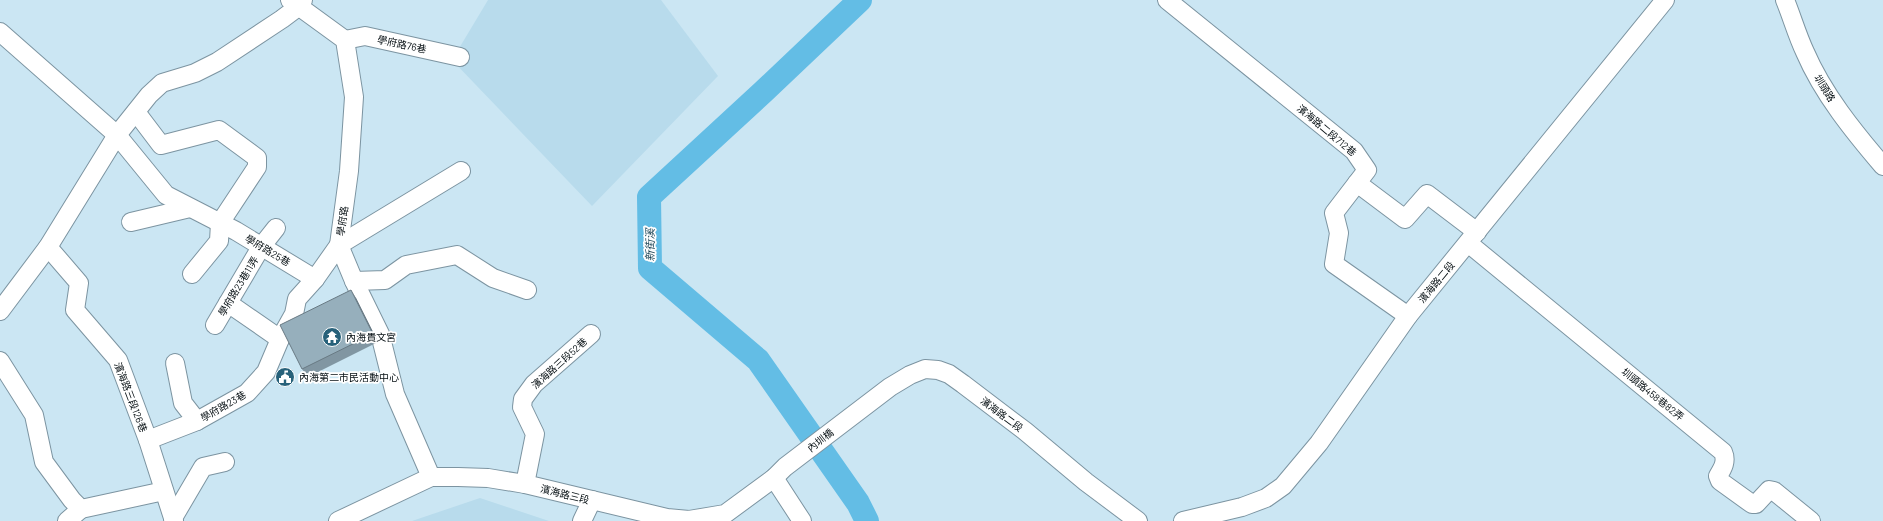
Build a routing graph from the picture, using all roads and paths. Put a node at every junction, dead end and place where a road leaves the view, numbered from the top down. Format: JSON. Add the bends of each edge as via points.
{"nodes":[{"id":1,"x":1167,"y":0,"type":"edge"},
{"id":2,"x":1665,"y":0,"type":"edge"},
{"id":3,"x":1785,"y":0,"type":"edge"},
{"id":4,"x":297,"y":2,"type":"edge"},
{"id":5,"x":0,"y":32,"type":"edge"},
{"id":6,"x":345,"y":40,"type":"junction"},
{"id":7,"x":460,"y":57,"type":"dead end"},
{"id":8,"x":136,"y":112,"type":"junction"},
{"id":9,"x":117,"y":136,"type":"junction"},
{"id":10,"x":1883,"y":166,"type":"edge"},
{"id":11,"x":461,"y":171,"type":"dead end"},
{"id":12,"x":1357,"y":183,"type":"junction"},
{"id":13,"x":190,"y":208,"type":"junction"},
{"id":14,"x":131,"y":222,"type":"dead end"},
{"id":15,"x":220,"y":223,"type":"junction"},
{"id":16,"x":276,"y":228,"type":"dead end"},
{"id":17,"x":1472,"y":238,"type":"junction"},
{"id":18,"x":339,"y":245,"type":"junction"},
{"id":19,"x":48,"y":247,"type":"junction"},
{"id":20,"x":261,"y":247,"type":"junction"},
{"id":21,"x":192,"y":274,"type":"dead end"},
{"id":22,"x":315,"y":279,"type":"junction"},
{"id":23,"x":354,"y":281,"type":"junction"},
{"id":24,"x":527,"y":290,"type":"dead end"},
{"id":25,"x":228,"y":303,"type":"junction"},
{"id":26,"x":0,"y":311,"type":"edge"},
{"id":27,"x":1408,"y":316,"type":"junction"},
{"id":28,"x":215,"y":324,"type":"dead end"},
{"id":29,"x":591,"y":334,"type":"dead end"},
{"id":30,"x":280,"y":339,"type":"junction"},
{"id":31,"x":0,"y":361,"type":"edge"},
{"id":32,"x":175,"y":363,"type":"dead end"},
{"id":33,"x":856,"y":413,"type":"joint"},
{"id":34,"x":197,"y":421,"type":"junction"},
{"id":35,"x":148,"y":440,"type":"junction"},
{"id":36,"x":225,"y":462,"type":"dead end"},
{"id":37,"x":779,"y":473,"type":"junction"},
{"id":38,"x":431,"y":478,"type":"junction"},
{"id":39,"x":525,"y":484,"type":"junction"},
{"id":40,"x":164,"y":491,"type":"junction"},
{"id":41,"x":592,"y":500,"type":"junction"},
{"id":42,"x":81,"y":509,"type":"junction"},
{"id":43,"x":173,"y":520,"type":"edge"},
{"id":44,"x":692,"y":520,"type":"edge"},
{"id":45,"x":67,"y":521,"type":"edge"},
{"id":46,"x":338,"y":521,"type":"edge"},
{"id":47,"x":582,"y":521,"type":"edge"},
{"id":48,"x":802,"y":521,"type":"edge"},
{"id":49,"x":1138,"y":521,"type":"edge"},
{"id":50,"x":1183,"y":521,"type":"edge"},
{"id":51,"x":1811,"y":521,"type":"edge"}],
"edges":[{"from":1,"to":12,"type":"street","name":"濱海路二段712巷","via":[[1354,151],[1367,170]]},
{"from":2,"to":17,"type":"street","name":"濱海路二段"},
{"from":3,"to":10,"type":"street","name":"圳頭路","via":[[1805,53],[1822,84],[1848,124]]},
{"from":4,"to":6,"type":"street"},
{"from":4,"to":8,"type":"street","via":[[217,62],[195,73],[162,83]]},
{"from":5,"to":9,"type":"street"},
{"from":6,"to":7,"type":"street","name":"學府路76巷","via":[[365,36]]},
{"from":6,"to":18,"type":"street","name":"學府路","via":[[354,98],[349,171]]},
{"from":8,"to":9,"type":"street"},
{"from":8,"to":15,"type":"street","via":[[161,145],[219,130],[258,158],[257,166]]},
{"from":9,"to":13,"type":"street","via":[[166,195]]},
{"from":9,"to":19,"type":"street"},
{"from":11,"to":18,"type":"street"},
{"from":12,"to":17,"type":"street","via":[[1405,219],[1427,194]]},
{"from":12,"to":27,"type":"street","name":"濱海路二段712巷","via":[[1334,213],[1339,233],[1334,264]]},
{"from":13,"to":14,"type":"street"},
{"from":13,"to":15,"type":"street"},
{"from":15,"to":20,"type":"street","name":"學府路25巷"},
{"from":15,"to":21,"type":"street","via":[[219,241]]},
{"from":16,"to":20,"type":"street","name":"學府路23巷11弄"},
{"from":17,"to":27,"type":"street","name":"濱海路二段"},
{"from":17,"to":51,"type":"street","name":"圳頭路458巷82弄","via":[[1723,452],[1725,458],[1718,476],[1720,481],[1752,504],[1756,504],[1769,490],[1774,491]]},
{"from":18,"to":22,"type":"street","name":"學府路23巷"},
{"from":18,"to":23,"type":"street","name":"學府路"},
{"from":19,"to":26,"type":"street"},
{"from":19,"to":35,"type":"street","name":"濱海路三段126巷","via":[[78,283],[75,310],[118,360]]},
{"from":20,"to":22,"type":"street","name":"學府路25巷"},
{"from":20,"to":25,"type":"street","name":"學府路23巷11弄"},
{"from":22,"to":30,"type":"street","name":"學府路23巷","via":[[297,299],[294,314]]},
{"from":23,"to":24,"type":"street","via":[[385,280],[406,265],[457,255],[493,278]]},
{"from":23,"to":38,"type":"street","name":"學府路","via":[[380,334],[395,394]]},
{"from":25,"to":28,"type":"street","name":"學府路23巷11弄"},
{"from":25,"to":30,"type":"street"},
{"from":27,"to":50,"type":"street","name":"濱海路二段","via":[[1318,443],[1283,486],[1266,498],[1242,507]]},
{"from":29,"to":39,"type":"street","name":"濱海路三段52巷","via":[[534,384],[523,399],[522,407],[535,434]]},
{"from":30,"to":34,"type":"street","name":"學府路23巷","via":[[266,372],[247,394]]},
{"from":31,"to":42,"type":"street","via":[[34,415],[44,462]]},
{"from":32,"to":34,"type":"street","via":[[183,403]]},
{"from":33,"to":37,"type":"street","name":"內圳橋"},
{"from":33,"to":49,"type":"street","name":"濱海路二段","via":[[910,374],[925,369],[949,374]]},
{"from":34,"to":35,"type":"street","name":"學府路23巷"},
{"from":35,"to":40,"type":"street","name":"濱海路三段126巷"},
{"from":36,"to":43,"type":"street","via":[[203,467]]},
{"from":37,"to":44,"type":"street","name":"濱海路三段","via":[[725,514]]},
{"from":37,"to":48,"type":"street"},
{"from":38,"to":39,"type":"street","name":"濱海路三段","via":[[488,478]]},
{"from":38,"to":46,"type":"street","name":"濱海路三段"},
{"from":39,"to":41,"type":"street","name":"濱海路三段"},
{"from":40,"to":42,"type":"street"},
{"from":40,"to":43,"type":"street","name":"濱海路三段126巷"},
{"from":41,"to":44,"type":"street","name":"濱海路三段","via":[[667,518]]},
{"from":41,"to":47,"type":"street"},
{"from":42,"to":45,"type":"street"}]}
